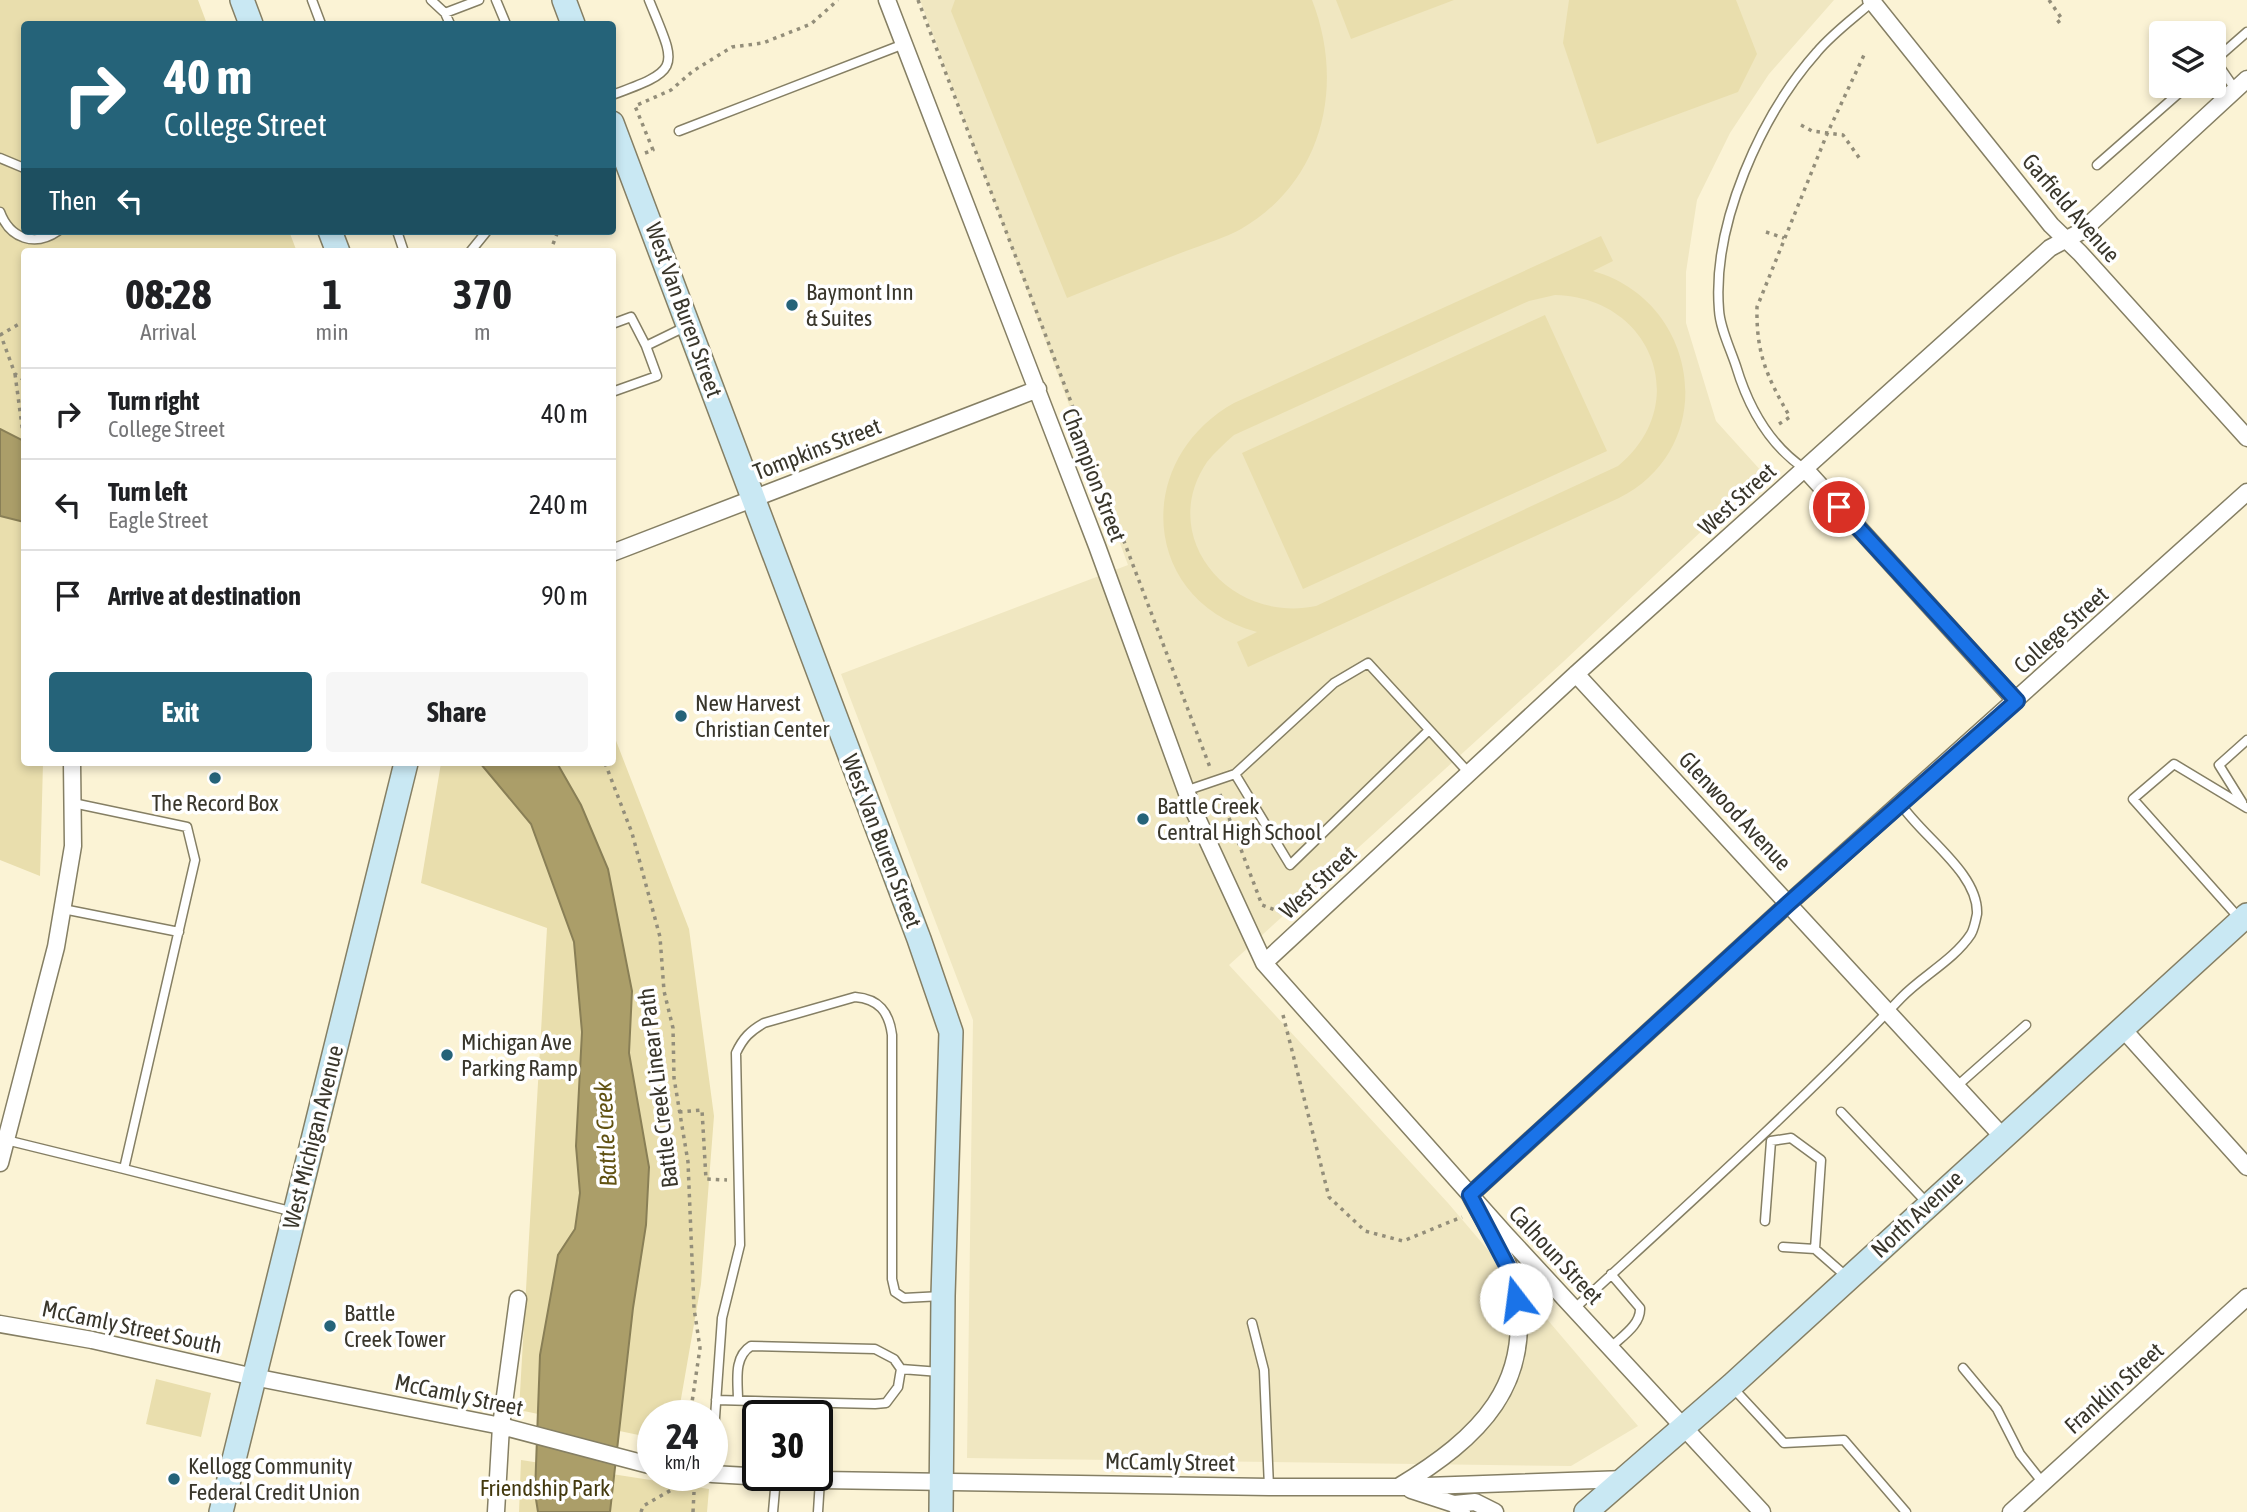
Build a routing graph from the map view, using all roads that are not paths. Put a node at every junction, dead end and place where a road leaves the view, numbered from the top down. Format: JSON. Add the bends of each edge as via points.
{"nodes":[{"id":1,"x":242,"y":0,"type":"edge"},
{"id":2,"x":312,"y":0,"type":"edge"},
{"id":3,"x":431,"y":0,"type":"edge"},
{"id":4,"x":479,"y":0,"type":"edge"},
{"id":5,"x":496,"y":0,"type":"edge"},
{"id":6,"x":564,"y":0,"type":"edge"},
{"id":7,"x":649,"y":0,"type":"edge"},
{"id":8,"x":887,"y":0,"type":"edge"},
{"id":9,"x":1872,"y":1,"type":"edge"},
{"id":10,"x":445,"y":13,"type":"junction"},
{"id":11,"x":250,"y":21,"type":"edge"},
{"id":12,"x":320,"y":21,"type":"edge"},
{"id":13,"x":449,"y":21,"type":"edge"},
{"id":14,"x":505,"y":21,"type":"edge"},
{"id":15,"x":572,"y":21,"type":"edge"},
{"id":16,"x":2247,"y":32,"type":"edge"},
{"id":17,"x":904,"y":44,"type":"junction"},
{"id":18,"x":2226,"y":51,"type":"edge"},
{"id":19,"x":2226,"y":71,"type":"edge"},
{"id":20,"x":2241,"y":84,"type":"edge"},
{"id":21,"x":616,"y":94,"type":"edge"},
{"id":22,"x":2173,"y":98,"type":"edge"},
{"id":23,"x":679,"y":131,"type":"dead end"},
{"id":24,"x":616,"y":133,"type":"edge"},
{"id":25,"x":0,"y":158,"type":"edge"},
{"id":26,"x":2097,"y":165,"type":"dead end"},
{"id":27,"x":21,"y":167,"type":"edge"},
{"id":28,"x":0,"y":212,"type":"edge"},
{"id":29,"x":50,"y":235,"type":"edge"},
{"id":30,"x":2066,"y":239,"type":"junction"},
{"id":31,"x":616,"y":323,"type":"edge"},
{"id":32,"x":689,"y":325,"type":"junction"},
{"id":33,"x":646,"y":346,"type":"junction"},
{"id":34,"x":1038,"y":389,"type":"junction"},
{"id":35,"x":616,"y":391,"type":"edge"},
{"id":36,"x":2247,"y":438,"type":"edge"},
{"id":37,"x":1805,"y":469,"type":"junction"},
{"id":38,"x":2247,"y":492,"type":"edge"},
{"id":39,"x":753,"y":498,"type":"junction"},
{"id":40,"x":616,"y":551,"type":"edge"},
{"id":41,"x":1576,"y":674,"type":"junction"},
{"id":42,"x":2017,"y":701,"type":"junction"},
{"id":43,"x":1428,"y":731,"type":"junction"},
{"id":44,"x":2247,"y":740,"type":"edge"},
{"id":45,"x":72,"y":766,"type":"edge"},
{"id":46,"x":405,"y":766,"type":"edge"},
{"id":47,"x":1468,"y":772,"type":"junction"},
{"id":48,"x":1235,"y":774,"type":"junction"},
{"id":49,"x":1185,"y":792,"type":"junction"},
{"id":50,"x":73,"y":803,"type":"junction"},
{"id":51,"x":1900,"y":803,"type":"junction"},
{"id":52,"x":2245,"y":805,"type":"edge"},
{"id":53,"x":1789,"y":903,"type":"junction"},
{"id":54,"x":62,"y":909,"type":"junction"},
{"id":55,"x":2244,"y":917,"type":"edge"},
{"id":56,"x":178,"y":932,"type":"junction"},
{"id":57,"x":1264,"y":963,"type":"junction"},
{"id":58,"x":1889,"y":1013,"type":"junction"},
{"id":59,"x":2026,"y":1026,"type":"dead end"},
{"id":60,"x":2122,"y":1028,"type":"junction"},
{"id":61,"x":1957,"y":1086,"type":"junction"},
{"id":62,"x":1841,"y":1112,"type":"dead end"},
{"id":63,"x":1765,"y":1133,"type":"junction"},
{"id":64,"x":2002,"y":1136,"type":"junction"},
{"id":65,"x":6,"y":1140,"type":"junction"},
{"id":66,"x":1771,"y":1141,"type":"junction"},
{"id":67,"x":0,"y":1163,"type":"edge"},
{"id":68,"x":2247,"y":1167,"type":"edge"},
{"id":69,"x":124,"y":1169,"type":"junction"},
{"id":70,"x":1470,"y":1195,"type":"junction"},
{"id":71,"x":1928,"y":1204,"type":"junction"},
{"id":72,"x":295,"y":1212,"type":"junction"},
{"id":73,"x":1765,"y":1221,"type":"dead end"},
{"id":74,"x":1783,"y":1247,"type":"dead end"},
{"id":75,"x":1815,"y":1249,"type":"junction"},
{"id":76,"x":1611,"y":1274,"type":"junction"},
{"id":77,"x":1849,"y":1279,"type":"junction"},
{"id":78,"x":943,"y":1296,"type":"junction"},
{"id":79,"x":2247,"y":1297,"type":"edge"},
{"id":80,"x":518,"y":1299,"type":"dead end"},
{"id":81,"x":1574,"y":1309,"type":"junction"},
{"id":82,"x":1252,"y":1322,"type":"dead end"},
{"id":83,"x":0,"y":1324,"type":"edge"},
{"id":84,"x":1609,"y":1348,"type":"junction"},
{"id":85,"x":1963,"y":1368,"type":"dead end"},
{"id":86,"x":901,"y":1369,"type":"junction"},
{"id":87,"x":943,"y":1372,"type":"junction"},
{"id":88,"x":254,"y":1377,"type":"junction"},
{"id":89,"x":1731,"y":1385,"type":"junction"},
{"id":90,"x":716,"y":1400,"type":"edge"},
{"id":91,"x":728,"y":1400,"type":"edge"},
{"id":92,"x":738,"y":1400,"type":"junction"},
{"id":93,"x":501,"y":1426,"type":"junction"},
{"id":94,"x":1684,"y":1428,"type":"junction"},
{"id":95,"x":637,"y":1463,"type":"edge"},
{"id":96,"x":1626,"y":1479,"type":"junction"},
{"id":97,"x":833,"y":1480,"type":"edge"},
{"id":98,"x":943,"y":1480,"type":"junction"},
{"id":99,"x":2043,"y":1483,"type":"junction"},
{"id":100,"x":1398,"y":1486,"type":"junction"},
{"id":101,"x":1269,"y":1487,"type":"junction"},
{"id":102,"x":775,"y":1491,"type":"edge"},
{"id":103,"x":819,"y":1491,"type":"edge"},
{"id":104,"x":1458,"y":1508,"type":"edge"},
{"id":105,"x":221,"y":1512,"type":"edge"},
{"id":106,"x":496,"y":1512,"type":"edge"},
{"id":107,"x":773,"y":1512,"type":"edge"},
{"id":108,"x":818,"y":1512,"type":"edge"},
{"id":109,"x":942,"y":1512,"type":"edge"},
{"id":110,"x":1495,"y":1512,"type":"edge"},
{"id":111,"x":1586,"y":1512,"type":"edge"},
{"id":112,"x":1762,"y":1512,"type":"edge"},
{"id":113,"x":1906,"y":1512,"type":"edge"},
{"id":114,"x":2011,"y":1512,"type":"edge"}],
"edges":[{"from":1,"to":11,"type":"street"},
{"from":2,"to":12,"type":"lane"},
{"from":3,"to":10,"type":"lane"},
{"from":4,"to":10,"type":"lane"},
{"from":5,"to":14,"type":"lane"},
{"from":6,"to":15,"type":"street"},
{"from":7,"to":21,"type":"lane","via":[[667,45],[667,71]]},
{"from":8,"to":17,"type":"street","name":"Champion Street"},
{"from":9,"to":30,"type":"street","name":"Garfield Avenue"},
{"from":9,"to":37,"type":"lane","via":[[1817,51],[1783,99],[1746,166],[1722,243],[1718,311],[1746,401],[1785,456]]},
{"from":10,"to":13,"type":"lane"},
{"from":16,"to":18,"type":"lane"},
{"from":17,"to":23,"type":"lane"},
{"from":17,"to":34,"type":"street","name":"Champion Street"},
{"from":19,"to":20,"type":"lane"},
{"from":20,"to":30,"type":"street","name":"West Street","via":[[2082,231]]},
{"from":22,"to":26,"type":"lane"},
{"from":24,"to":32,"type":"street","name":"West Van Buren Street"},
{"from":25,"to":27,"type":"lane"},
{"from":28,"to":29,"type":"lane","via":[[12,231],[25,239],[37,241]]},
{"from":30,"to":36,"type":"street","name":"Garfield Avenue"},
{"from":30,"to":37,"type":"street","name":"West Street","via":[[2050,248]]},
{"from":31,"to":33,"type":"lane","via":[[631,317]]},
{"from":32,"to":33,"type":"lane"},
{"from":32,"to":39,"type":"street","name":"West Van Buren Street"},
{"from":33,"to":35,"type":"lane","via":[[657,376]]},
{"from":34,"to":39,"type":"street","name":"Tompkins Street"},
{"from":34,"to":49,"type":"street","name":"Champion Street"},
{"from":37,"to":41,"type":"street","name":"West Street"},
{"from":37,"to":42,"type":"street"},
{"from":38,"to":42,"type":"street","name":"College Street"},
{"from":39,"to":40,"type":"street","name":"Tompkins Street"},
{"from":39,"to":78,"type":"street","name":"West Van Buren Street","via":[[951,1032]]},
{"from":41,"to":47,"type":"street","name":"West Street"},
{"from":41,"to":53,"type":"street","name":"Glenwood Avenue"},
{"from":42,"to":51,"type":"street","name":"College Street"},
{"from":43,"to":47,"type":"lane"},
{"from":43,"to":48,"type":"lane","via":[[1368,663],[1334,683]]},
{"from":43,"to":48,"type":"lane","via":[[1290,865]]},
{"from":44,"to":52,"type":"lane","via":[[2219,765]]},
{"from":45,"to":50,"type":"street"},
{"from":46,"to":72,"type":"street","name":"West Michigan Avenue"},
{"from":47,"to":57,"type":"street","name":"West Street"},
{"from":48,"to":49,"type":"lane"},
{"from":49,"to":57,"type":"street","name":"Champion Street"},
{"from":50,"to":54,"type":"street","via":[[73,846]]},
{"from":50,"to":56,"type":"lane","via":[[187,827],[195,860]]},
{"from":51,"to":53,"type":"street","name":"College Street"},
{"from":51,"to":58,"type":"lane","via":[[1960,871],[1975,894],[1977,915],[1972,933]]},
{"from":52,"to":55,"type":"lane","via":[[2174,764],[2133,799]]},
{"from":53,"to":58,"type":"street","name":"Glenwood Avenue"},
{"from":53,"to":70,"type":"street","name":"College Street"},
{"from":54,"to":56,"type":"lane"},
{"from":54,"to":65,"type":"street"},
{"from":55,"to":60,"type":"street","name":"North Avenue"},
{"from":56,"to":69,"type":"lane"},
{"from":57,"to":70,"type":"street","name":"Calhoun Street"},
{"from":58,"to":61,"type":"street","name":"Glenwood Avenue"},
{"from":58,"to":63,"type":"lane"},
{"from":59,"to":61,"type":"lane"},
{"from":60,"to":64,"type":"street","name":"North Avenue"},
{"from":60,"to":68,"type":"street"},
{"from":61,"to":64,"type":"street","name":"Glenwood Avenue"},
{"from":62,"to":71,"type":"lane"},
{"from":63,"to":66,"type":"lane"},
{"from":63,"to":76,"type":"lane"},
{"from":64,"to":71,"type":"street","name":"North Avenue"},
{"from":65,"to":67,"type":"street"},
{"from":65,"to":69,"type":"lane"},
{"from":66,"to":73,"type":"lane"},
{"from":66,"to":75,"type":"lane","via":[[1791,1138],[1821,1160]]},
{"from":69,"to":72,"type":"lane"},
{"from":70,"to":81,"type":"street","name":"Calhoun Street"},
{"from":70,"to":100,"type":"street","via":[[1514,1279],[1514,1364],[1495,1409],[1472,1434],[1443,1460]]},
{"from":71,"to":77,"type":"street","name":"North Avenue"},
{"from":72,"to":88,"type":"street","name":"West Michigan Avenue"},
{"from":74,"to":75,"type":"lane"},
{"from":75,"to":77,"type":"lane"},
{"from":76,"to":81,"type":"lane"},
{"from":76,"to":84,"type":"lane","via":[[1640,1308],[1640,1314]]},
{"from":77,"to":89,"type":"street","name":"North Avenue"},
{"from":78,"to":87,"type":"street","name":"West Van Buren Street"},
{"from":78,"to":90,"type":"lane","via":[[904,1298],[895,1292],[892,1279],[892,1035],[883,1008],[871,998],[855,997],[764,1023],[742,1038],[735,1068],[740,1245],[723,1309]]},
{"from":79,"to":99,"type":"street","name":"Franklin Street"},
{"from":80,"to":93,"type":"street"},
{"from":81,"to":84,"type":"street","name":"Calhoun Street"},
{"from":82,"to":101,"type":"lane","via":[[1264,1370]]},
{"from":83,"to":88,"type":"street","name":"McCamly Street South"},
{"from":84,"to":94,"type":"street","name":"Calhoun Street"},
{"from":85,"to":99,"type":"lane","via":[[1997,1409],[2020,1454]]},
{"from":86,"to":87,"type":"lane"},
{"from":86,"to":92,"type":"lane","via":[[898,1387],[886,1403]]},
{"from":86,"to":92,"type":"lane","via":[[894,1359],[875,1349],[751,1346],[740,1359]]},
{"from":87,"to":98,"type":"street","name":"West Van Buren Street"},
{"from":88,"to":93,"type":"street","name":"McCamly Street"},
{"from":88,"to":105,"type":"street","name":"West Michigan Avenue"},
{"from":89,"to":94,"type":"street","name":"North Avenue"},
{"from":89,"to":113,"type":"lane","via":[[1784,1443],[1844,1440]]},
{"from":91,"to":92,"type":"lane"},
{"from":93,"to":95,"type":"street","name":"McCamly Street"},
{"from":93,"to":106,"type":"street"},
{"from":94,"to":96,"type":"street","name":"North Avenue"},
{"from":94,"to":112,"type":"street","name":"Calhoun Street"},
{"from":96,"to":100,"type":"street","name":"McCamly Street"},
{"from":96,"to":111,"type":"street","name":"North Avenue"},
{"from":97,"to":98,"type":"street","name":"McCamly Street"},
{"from":98,"to":101,"type":"street","name":"McCamly Street"},
{"from":98,"to":109,"type":"street","name":"West Van Buren Street"},
{"from":99,"to":114,"type":"street","name":"Franklin Street"},
{"from":100,"to":101,"type":"street","name":"McCamly Street"},
{"from":100,"to":104,"type":"street"},
{"from":102,"to":107,"type":"lane"},
{"from":103,"to":108,"type":"lane"},
{"from":104,"to":110,"type":"street","via":[[1475,1502]]}]}
